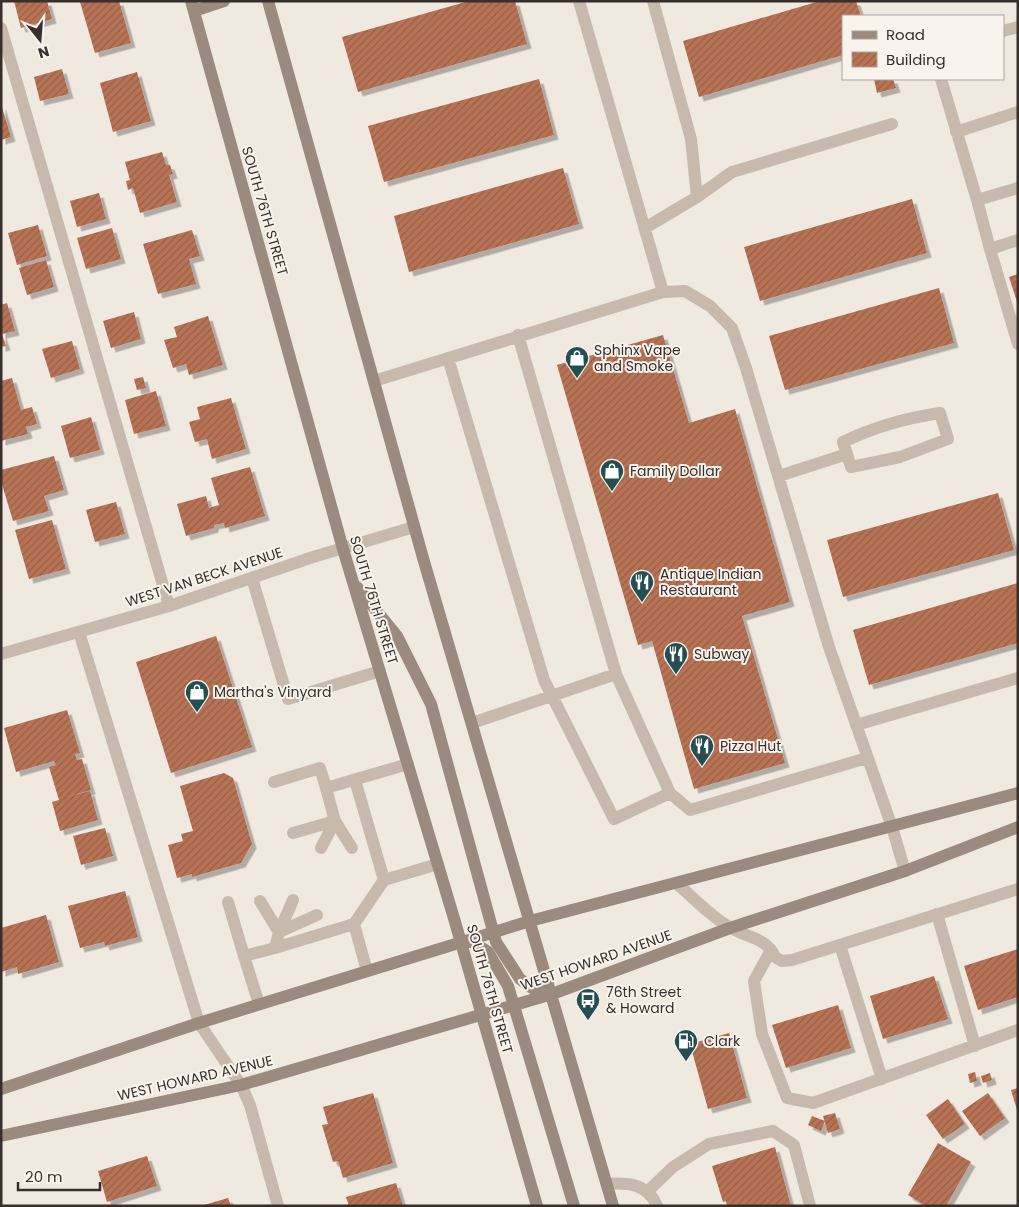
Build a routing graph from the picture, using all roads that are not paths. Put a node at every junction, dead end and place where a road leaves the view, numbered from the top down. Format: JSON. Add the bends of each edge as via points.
{"nodes":[{"id":1,"x":224,"y":1,"type":"edge"},
{"id":2,"x":268,"y":1,"type":"edge"},
{"id":3,"x":579,"y":1,"type":"edge"},
{"id":4,"x":653,"y":1,"type":"edge"},
{"id":5,"x":192,"y":6,"type":"edge"},
{"id":6,"x":1018,"y":27,"type":"edge"},
{"id":7,"x":1,"y":28,"type":"edge"},
{"id":8,"x":1004,"y":31,"type":"edge"},
{"id":9,"x":941,"y":80,"type":"edge"},
{"id":10,"x":1018,"y":112,"type":"edge"},
{"id":11,"x":892,"y":124,"type":"dead end"},
{"id":12,"x":956,"y":132,"type":"junction"},
{"id":13,"x":1018,"y":188,"type":"edge"},
{"id":14,"x":697,"y":197,"type":"junction"},
{"id":15,"x":977,"y":200,"type":"junction"},
{"id":16,"x":645,"y":228,"type":"junction"},
{"id":17,"x":1018,"y":240,"type":"edge"},
{"id":18,"x":990,"y":249,"type":"junction"},
{"id":19,"x":663,"y":292,"type":"junction"},
{"id":20,"x":518,"y":335,"type":"junction"},
{"id":21,"x":1018,"y":344,"type":"edge"},
{"id":22,"x":448,"y":358,"type":"junction"},
{"id":23,"x":374,"y":381,"type":"junction"},
{"id":24,"x":847,"y":454,"type":"junction"},
{"id":25,"x":779,"y":476,"type":"junction"},
{"id":26,"x":414,"y":527,"type":"junction"},
{"id":27,"x":343,"y":549,"type":"junction"},
{"id":28,"x":252,"y":578,"type":"junction"},
{"id":29,"x":352,"y":581,"type":"junction"},
{"id":30,"x":169,"y":606,"type":"junction"},
{"id":31,"x":79,"y":632,"type":"junction"},
{"id":32,"x":1,"y":654,"type":"edge"},
{"id":33,"x":380,"y":671,"type":"junction"},
{"id":34,"x":616,"y":674,"type":"junction"},
{"id":35,"x":1018,"y":678,"type":"edge"},
{"id":36,"x":552,"y":697,"type":"junction"},
{"id":37,"x":472,"y":723,"type":"junction"},
{"id":38,"x":856,"y":726,"type":"junction"},
{"id":39,"x":867,"y":758,"type":"junction"},
{"id":40,"x":408,"y":764,"type":"junction"},
{"id":41,"x":355,"y":780,"type":"junction"},
{"id":42,"x":274,"y":782,"type":"dead end"},
{"id":43,"x":326,"y":788,"type":"junction"},
{"id":44,"x":670,"y":793,"type":"junction"},
{"id":45,"x":1018,"y":793,"type":"edge"},
{"id":46,"x":335,"y":821,"type":"junction"},
{"id":47,"x":892,"y":826,"type":"junction"},
{"id":48,"x":1018,"y":827,"type":"edge"},
{"id":49,"x":293,"y":833,"type":"dead end"},
{"id":50,"x":321,"y":848,"type":"dead end"},
{"id":51,"x":352,"y":848,"type":"dead end"},
{"id":52,"x":438,"y":864,"type":"junction"},
{"id":53,"x":905,"y":871,"type":"junction"},
{"id":54,"x":384,"y":880,"type":"junction"},
{"id":55,"x":676,"y":883,"type":"junction"},
{"id":56,"x":1018,"y":890,"type":"edge"},
{"id":57,"x":293,"y":900,"type":"dead end"},
{"id":58,"x":228,"y":902,"type":"dead end"},
{"id":59,"x":260,"y":902,"type":"dead end"},
{"id":60,"x":937,"y":914,"type":"junction"},
{"id":61,"x":317,"y":915,"type":"dead end"},
{"id":62,"x":530,"y":922,"type":"junction"},
{"id":63,"x":354,"y":924,"type":"junction"},
{"id":64,"x":730,"y":928,"type":"junction"},
{"id":65,"x":279,"y":932,"type":"junction"},
{"id":66,"x":493,"y":932,"type":"junction"},
{"id":67,"x":461,"y":942,"type":"junction"},
{"id":68,"x":840,"y":945,"type":"junction"},
{"id":69,"x":275,"y":948,"type":"junction"},
{"id":70,"x":771,"y":950,"type":"junction"},
{"id":71,"x":244,"y":956,"type":"junction"},
{"id":72,"x":367,"y":971,"type":"junction"},
{"id":73,"x":552,"y":994,"type":"junction"},
{"id":74,"x":259,"y":1004,"type":"junction"},
{"id":75,"x":514,"y":1005,"type":"junction"},
{"id":76,"x":482,"y":1014,"type":"junction"},
{"id":77,"x":199,"y":1022,"type":"junction"},
{"id":78,"x":1018,"y":1030,"type":"edge"},
{"id":79,"x":975,"y":1046,"type":"junction"},
{"id":80,"x":882,"y":1079,"type":"junction"},
{"id":81,"x":241,"y":1085,"type":"junction"},
{"id":82,"x":1,"y":1089,"type":"edge"},
{"id":83,"x":1,"y":1136,"type":"edge"},
{"id":84,"x":607,"y":1184,"type":"junction"},
{"id":85,"x":648,"y":1191,"type":"junction"},
{"id":86,"x":278,"y":1206,"type":"edge"},
{"id":87,"x":537,"y":1206,"type":"edge"},
{"id":88,"x":574,"y":1206,"type":"edge"},
{"id":89,"x":613,"y":1206,"type":"edge"},
{"id":90,"x":657,"y":1206,"type":"edge"},
{"id":91,"x":810,"y":1206,"type":"edge"}],
"edges":[{"from":1,"to":5,"type":"main road"},
{"from":2,"to":23,"type":"main road"},
{"from":3,"to":16,"type":"street"},
{"from":4,"to":14,"type":"street","via":[[691,139]]},
{"from":5,"to":27,"type":"main road","name":"SOUTH 76TH STREET"},
{"from":6,"to":8,"type":"street"},
{"from":7,"to":30,"type":"street"},
{"from":9,"to":12,"type":"street"},
{"from":10,"to":12,"type":"street"},
{"from":11,"to":14,"type":"street","via":[[732,172]]},
{"from":12,"to":15,"type":"street"},
{"from":13,"to":15,"type":"street"},
{"from":14,"to":16,"type":"street"},
{"from":15,"to":18,"type":"street"},
{"from":16,"to":19,"type":"street"},
{"from":17,"to":18,"type":"street"},
{"from":18,"to":21,"type":"street"},
{"from":19,"to":20,"type":"street"},
{"from":19,"to":25,"type":"street","via":[[685,292],[710,306],[732,328]]},
{"from":20,"to":22,"type":"street"},
{"from":20,"to":34,"type":"street"},
{"from":22,"to":23,"type":"street"},
{"from":22,"to":36,"type":"street","via":[[544,680]]},
{"from":23,"to":26,"type":"main road"},
{"from":24,"to":24,"type":"street","via":[[851,467],[900,457],[948,439],[940,413],[907,418],[861,433],[843,442]]},
{"from":24,"to":25,"type":"street"},
{"from":25,"to":38,"type":"street"},
{"from":26,"to":27,"type":"street","name":"WEST VAN BECK AVENUE"},
{"from":26,"to":37,"type":"main road"},
{"from":27,"to":28,"type":"street","name":"WEST VAN BECK AVENUE"},
{"from":27,"to":29,"type":"main road","name":"SOUTH 76TH STREET"},
{"from":28,"to":30,"type":"street","name":"WEST VAN BECK AVENUE"},
{"from":28,"to":33,"type":"street","via":[[288,699]]},
{"from":29,"to":33,"type":"main road","name":"SOUTH 76TH STREET"},
{"from":29,"to":66,"type":"main road","via":[[397,636],[428,697]]},
{"from":30,"to":31,"type":"street","name":"WEST VAN BECK AVENUE"},
{"from":31,"to":32,"type":"street","name":"WEST VAN BECK AVENUE"},
{"from":31,"to":77,"type":"street"},
{"from":33,"to":40,"type":"main road","name":"SOUTH 76TH STREET"},
{"from":34,"to":36,"type":"street"},
{"from":34,"to":44,"type":"street"},
{"from":35,"to":38,"type":"street"},
{"from":36,"to":37,"type":"street"},
{"from":36,"to":44,"type":"street","via":[[614,819]]},
{"from":37,"to":62,"type":"main road"},
{"from":38,"to":39,"type":"street"},
{"from":39,"to":44,"type":"street","via":[[690,810]]},
{"from":39,"to":47,"type":"street"},
{"from":40,"to":41,"type":"street"},
{"from":40,"to":52,"type":"main road","name":"SOUTH 76TH STREET"},
{"from":41,"to":43,"type":"street"},
{"from":41,"to":54,"type":"street"},
{"from":42,"to":43,"type":"street","via":[[320,768]]},
{"from":43,"to":46,"type":"street"},
{"from":45,"to":47,"type":"main road"},
{"from":46,"to":49,"type":"street"},
{"from":46,"to":50,"type":"street"},
{"from":46,"to":51,"type":"street"},
{"from":47,"to":53,"type":"street"},
{"from":47,"to":55,"type":"main road"},
{"from":48,"to":53,"type":"main road","name":"WEST HOWARD AVENUE"},
{"from":52,"to":54,"type":"street"},
{"from":52,"to":67,"type":"main road","name":"SOUTH 76TH STREET"},
{"from":53,"to":64,"type":"main road","name":"WEST HOWARD AVENUE"},
{"from":54,"to":63,"type":"street"},
{"from":55,"to":62,"type":"main road"},
{"from":55,"to":64,"type":"street"},
{"from":56,"to":60,"type":"street"},
{"from":57,"to":65,"type":"street"},
{"from":58,"to":71,"type":"street"},
{"from":59,"to":65,"type":"street"},
{"from":60,"to":68,"type":"street"},
{"from":60,"to":79,"type":"street"},
{"from":61,"to":65,"type":"street"},
{"from":62,"to":66,"type":"main road"},
{"from":62,"to":73,"type":"main road"},
{"from":63,"to":69,"type":"street"},
{"from":63,"to":72,"type":"street"},
{"from":64,"to":70,"type":"street","via":[[755,937]]},
{"from":64,"to":73,"type":"main road","name":"WEST HOWARD AVENUE"},
{"from":65,"to":69,"type":"street"},
{"from":66,"to":67,"type":"main road"},
{"from":66,"to":73,"type":"main road","via":[[504,957],[520,979],[532,988]]},
{"from":67,"to":72,"type":"main road"},
{"from":67,"to":75,"type":"main road","via":[[473,942],[488,952],[508,986]]},
{"from":67,"to":76,"type":"main road","name":"SOUTH 76TH STREET"},
{"from":68,"to":70,"type":"street","via":[[782,961],[775,958]]},
{"from":68,"to":80,"type":"street"},
{"from":69,"to":71,"type":"street"},
{"from":70,"to":80,"type":"street","via":[[754,981],[762,1034],[786,1098],[813,1103]]},
{"from":71,"to":74,"type":"street"},
{"from":72,"to":74,"type":"main road"},
{"from":73,"to":75,"type":"main road","name":"WEST HOWARD AVENUE"},
{"from":73,"to":84,"type":"main road"},
{"from":74,"to":77,"type":"main road"},
{"from":75,"to":76,"type":"main road","name":"WEST HOWARD AVENUE"},
{"from":75,"to":88,"type":"main road"},
{"from":76,"to":81,"type":"main road","name":"WEST HOWARD AVENUE"},
{"from":76,"to":87,"type":"main road","name":"SOUTH 76TH STREET"},
{"from":77,"to":81,"type":"street"},
{"from":77,"to":82,"type":"main road"},
{"from":78,"to":79,"type":"street"},
{"from":79,"to":80,"type":"street"},
{"from":81,"to":83,"type":"main road","name":"WEST HOWARD AVENUE"},
{"from":81,"to":86,"type":"street"},
{"from":84,"to":85,"type":"street","via":[[632,1184]]},
{"from":84,"to":89,"type":"main road"},
{"from":85,"to":90,"type":"street"},
{"from":85,"to":91,"type":"street","via":[[673,1167],[709,1144],[773,1130],[794,1145]]}]}
